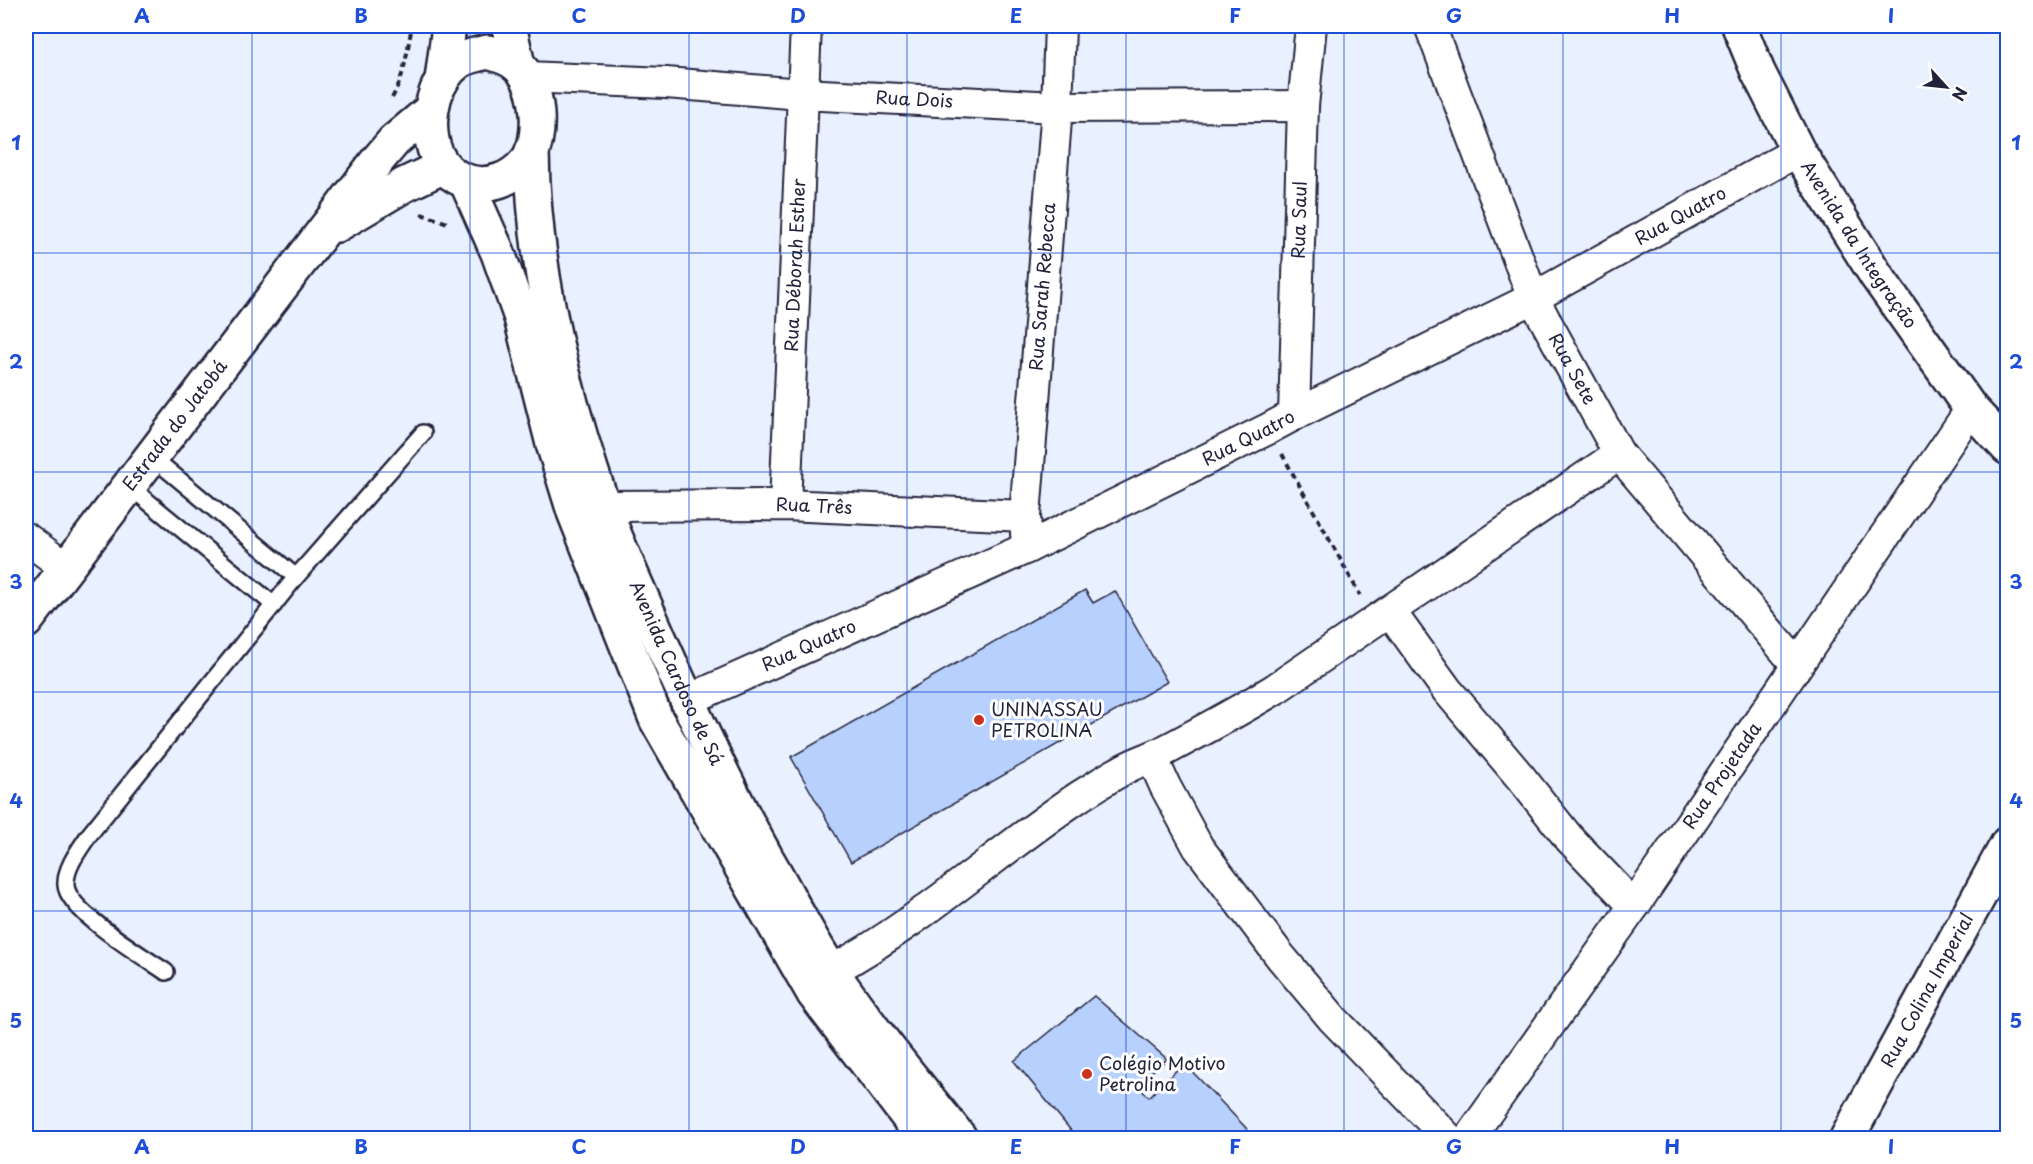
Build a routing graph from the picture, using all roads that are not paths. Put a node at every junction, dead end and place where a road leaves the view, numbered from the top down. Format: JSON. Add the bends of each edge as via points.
{"nodes":[{"id":1,"x":449,"y":26,"type":"edge"},
{"id":2,"x":509,"y":26,"type":"edge"},
{"id":3,"x":806,"y":26,"type":"edge"},
{"id":4,"x":1060,"y":26,"type":"edge"},
{"id":5,"x":1311,"y":26,"type":"edge"},
{"id":6,"x":1430,"y":26,"type":"edge"},
{"id":7,"x":1739,"y":26,"type":"edge"},
{"id":8,"x":522,"y":71,"type":"junction"},
{"id":9,"x":437,"y":94,"type":"junction"},
{"id":10,"x":802,"y":94,"type":"junction"},
{"id":11,"x":1303,"y":106,"type":"junction"},
{"id":12,"x":1057,"y":107,"type":"junction"},
{"id":13,"x":532,"y":150,"type":"junction"},
{"id":14,"x":1798,"y":151,"type":"junction"},
{"id":15,"x":455,"y":174,"type":"junction"},
{"id":16,"x":325,"y":232,"type":"junction"},
{"id":17,"x":1533,"y":298,"type":"junction"},
{"id":18,"x":1971,"y":409,"type":"junction"},
{"id":19,"x":1294,"y":415,"type":"junction"},
{"id":20,"x":423,"y":433,"type":"dead end"},
{"id":21,"x":2007,"y":448,"type":"edge"},
{"id":22,"x":1619,"y":454,"type":"junction"},
{"id":23,"x":152,"y":457,"type":"junction"},
{"id":24,"x":129,"y":486,"type":"junction"},
{"id":25,"x":785,"y":505,"type":"junction"},
{"id":26,"x":604,"y":506,"type":"junction"},
{"id":27,"x":1025,"y":516,"type":"junction"},
{"id":28,"x":26,"y":538,"type":"edge"},
{"id":29,"x":1027,"y":548,"type":"junction"},
{"id":30,"x":66,"y":568,"type":"junction"},
{"id":31,"x":296,"y":577,"type":"junction"},
{"id":32,"x":274,"y":604,"type":"junction"},
{"id":33,"x":1383,"y":616,"type":"junction"},
{"id":34,"x":27,"y":617,"type":"edge"},
{"id":35,"x":1797,"y":665,"type":"junction"},
{"id":36,"x":686,"y":700,"type":"junction"},
{"id":37,"x":1152,"y":757,"type":"junction"},
{"id":38,"x":2007,"y":843,"type":"edge"},
{"id":39,"x":1634,"y":906,"type":"junction"},
{"id":40,"x":831,"y":971,"type":"junction"},
{"id":41,"x":166,"y":972,"type":"dead end"},
{"id":42,"x":924,"y":1138,"type":"edge"},
{"id":43,"x":960,"y":1138,"type":"edge"},
{"id":44,"x":1448,"y":1138,"type":"edge"},
{"id":45,"x":1470,"y":1138,"type":"edge"},
{"id":46,"x":1847,"y":1138,"type":"edge"}],
"edges":[{"from":1,"to":9,"type":"main road"},
{"from":2,"to":8,"type":"main road"},
{"from":3,"to":10,"type":"street","name":"Rua Déborah Esther"},
{"from":4,"to":12,"type":"street","name":"Rua Sarah Rebecca"},
{"from":5,"to":11,"type":"street","name":"Rua Saul"},
{"from":6,"to":17,"type":"street","name":"Rua Sete"},
{"from":7,"to":14,"type":"main road","name":"Avenida da Integração"},
{"from":8,"to":9,"type":"main road","via":[[488,51],[458,63]]},
{"from":8,"to":10,"type":"street","name":"Rua Dois"},
{"from":8,"to":13,"type":"main road","via":[[537,104]]},
{"from":9,"to":15,"type":"main road","via":[[432,141],[437,155]]},
{"from":9,"to":16,"type":"main road","name":"Estrada do Jatobá","via":[[394,141]]},
{"from":10,"to":12,"type":"street","name":"Rua Dois"},
{"from":10,"to":25,"type":"street","name":"Rua Déborah Esther"},
{"from":11,"to":12,"type":"street","name":"Rua Dois"},
{"from":11,"to":19,"type":"street","name":"Rua Saul"},
{"from":12,"to":27,"type":"street","name":"Rua Sarah Rebecca"},
{"from":13,"to":15,"type":"main road","via":[[515,173],[501,181],[485,184]]},
{"from":13,"to":26,"type":"main road","name":"Avenida Cardoso de Sá","via":[[535,216],[550,318]]},
{"from":14,"to":17,"type":"street","name":"Rua Quatro"},
{"from":14,"to":18,"type":"main road","name":"Avenida da Integração","via":[[1876,275]]},
{"from":15,"to":16,"type":"main road","via":[[404,185]]},
{"from":15,"to":42,"type":"main road","name":"Avenida Cardoso de Sá","via":[[498,253],[521,318],[574,512],[656,719],[814,994]]},
{"from":16,"to":23,"type":"main road","name":"Estrada do Jatobá"},
{"from":17,"to":19,"type":"street","name":"Rua Quatro"},
{"from":17,"to":22,"type":"street","name":"Rua Sete"},
{"from":18,"to":21,"type":"main road","name":"Avenida da Integração"},
{"from":18,"to":35,"type":"street","name":"Rua Projetada"},
{"from":19,"to":29,"type":"street","name":"Rua Quatro"},
{"from":20,"to":31,"type":"lane"},
{"from":22,"to":33,"type":"street"},
{"from":22,"to":35,"type":"street","name":"Rua Sete"},
{"from":23,"to":24,"type":"main road","name":"Estrada do Jatobá"},
{"from":23,"to":31,"type":"lane"},
{"from":24,"to":30,"type":"main road","name":"Estrada do Jatobá"},
{"from":24,"to":32,"type":"lane"},
{"from":25,"to":26,"type":"street","name":"Rua Três"},
{"from":25,"to":27,"type":"street","name":"Rua Três"},
{"from":26,"to":36,"type":"main road","name":"Avenida Cardoso de Sá"},
{"from":27,"to":29,"type":"street","name":"Rua Sarah Rebecca"},
{"from":28,"to":30,"type":"street"},
{"from":29,"to":36,"type":"street","name":"Rua Quatro"},
{"from":30,"to":34,"type":"main road","name":"Estrada do Jatobá"},
{"from":31,"to":32,"type":"lane"},
{"from":32,"to":41,"type":"lane","via":[[89,835],[67,873],[65,886],[71,900],[101,927]]},
{"from":33,"to":37,"type":"street","via":[[1275,689]]},
{"from":33,"to":39,"type":"street","via":[[1568,837]]},
{"from":35,"to":39,"type":"street","name":"Rua Projetada"},
{"from":36,"to":40,"type":"main road","name":"Avenida Cardoso de Sá","via":[[737,805]]},
{"from":37,"to":40,"type":"street","via":[[1080,796],[862,954]]},
{"from":37,"to":44,"type":"street","via":[[1198,847],[1280,956],[1333,1019]]},
{"from":38,"to":46,"type":"main road","name":"Rua Colina Imperial"},
{"from":39,"to":45,"type":"street","name":"Rua Projetada"},
{"from":40,"to":43,"type":"main road","name":"Avenida Cardoso de Sá"}]}
